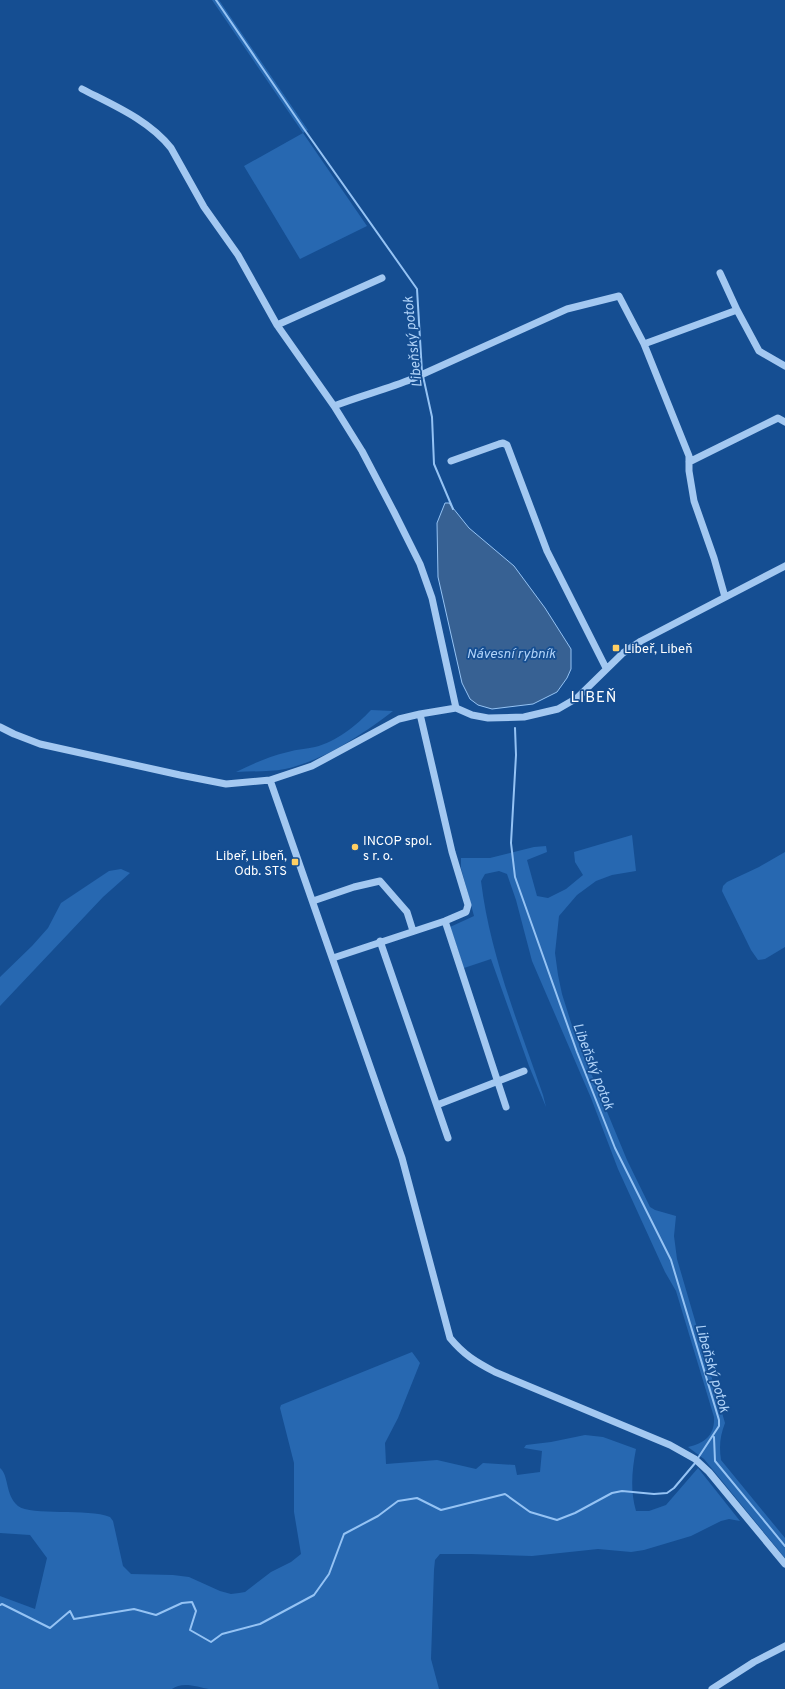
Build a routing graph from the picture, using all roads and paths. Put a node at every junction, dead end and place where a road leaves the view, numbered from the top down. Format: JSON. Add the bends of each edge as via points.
{"nodes":[{"id":1,"x":82,"y":89,"type":"dead end"},
{"id":2,"x":720,"y":273,"type":"dead end"},
{"id":3,"x":382,"y":278,"type":"dead end"},
{"id":4,"x":738,"y":310,"type":"junction"},
{"id":5,"x":277,"y":325,"type":"junction"},
{"id":6,"x":644,"y":344,"type":"junction"},
{"id":7,"x":785,"y":366,"type":"edge"},
{"id":8,"x":334,"y":406,"type":"junction"},
{"id":9,"x":785,"y":422,"type":"edge"},
{"id":10,"x":451,"y":461,"type":"dead end"},
{"id":11,"x":689,"y":462,"type":"junction"},
{"id":12,"x":785,"y":566,"type":"edge"},
{"id":13,"x":724,"y":597,"type":"junction"},
{"id":14,"x":606,"y":668,"type":"junction"},
{"id":15,"x":456,"y":708,"type":"junction"},
{"id":16,"x":420,"y":714,"type":"junction"},
{"id":17,"x":0,"y":727,"type":"edge"},
{"id":18,"x":270,"y":780,"type":"junction"},
{"id":19,"x":313,"y":901,"type":"junction"},
{"id":20,"x":445,"y":921,"type":"junction"},
{"id":21,"x":414,"y":931,"type":"junction"},
{"id":22,"x":380,"y":941,"type":"junction"},
{"id":23,"x":333,"y":958,"type":"junction"},
{"id":24,"x":524,"y":1071,"type":"dead end"},
{"id":25,"x":498,"y":1081,"type":"junction"},
{"id":26,"x":437,"y":1105,"type":"junction"},
{"id":27,"x":506,"y":1107,"type":"dead end"},
{"id":28,"x":448,"y":1138,"type":"dead end"},
{"id":29,"x":785,"y":1564,"type":"edge"},
{"id":30,"x":785,"y":1646,"type":"edge"},
{"id":31,"x":712,"y":1689,"type":"edge"}],
"edges":[{"from":1,"to":5,"type":"street","via":[[126,112],[165,141],[204,207],[238,255]]},
{"from":2,"to":4,"type":"street"},
{"from":3,"to":5,"type":"street"},
{"from":4,"to":6,"type":"street"},
{"from":4,"to":7,"type":"street","via":[[759,351]]},
{"from":5,"to":8,"type":"street"},
{"from":6,"to":8,"type":"street","via":[[619,296],[567,309],[412,379]]},
{"from":6,"to":11,"type":"street","via":[[689,456]]},
{"from":8,"to":15,"type":"street","via":[[362,451],[420,564],[432,598]]},
{"from":9,"to":11,"type":"street","via":[[778,418]]},
{"from":10,"to":14,"type":"street","via":[[499,444],[507,445],[547,551]]},
{"from":11,"to":13,"type":"street","via":[[694,501],[714,558]]},
{"from":12,"to":13,"type":"street"},
{"from":13,"to":14,"type":"street","via":[[641,641]]},
{"from":14,"to":15,"type":"street","via":[[577,698],[558,709],[524,717],[488,718]]},
{"from":15,"to":16,"type":"street"},
{"from":16,"to":18,"type":"street","via":[[399,719],[312,766]]},
{"from":16,"to":20,"type":"street","via":[[452,852],[468,905],[466,912]]},
{"from":17,"to":18,"type":"street","via":[[40,744],[180,775],[226,784]]},
{"from":18,"to":19,"type":"street"},
{"from":19,"to":21,"type":"street","via":[[380,881],[407,912]]},
{"from":19,"to":23,"type":"street"},
{"from":20,"to":21,"type":"street"},
{"from":20,"to":25,"type":"street"},
{"from":21,"to":22,"type":"street"},
{"from":22,"to":23,"type":"street"},
{"from":22,"to":26,"type":"street"},
{"from":23,"to":29,"type":"street","via":[[402,1158],[450,1338],[461,1352],[483,1366],[670,1446],[697,1461]]},
{"from":24,"to":25,"type":"street"},
{"from":25,"to":26,"type":"street"},
{"from":25,"to":27,"type":"street"},
{"from":26,"to":28,"type":"street"},
{"from":30,"to":31,"type":"street"}]}
